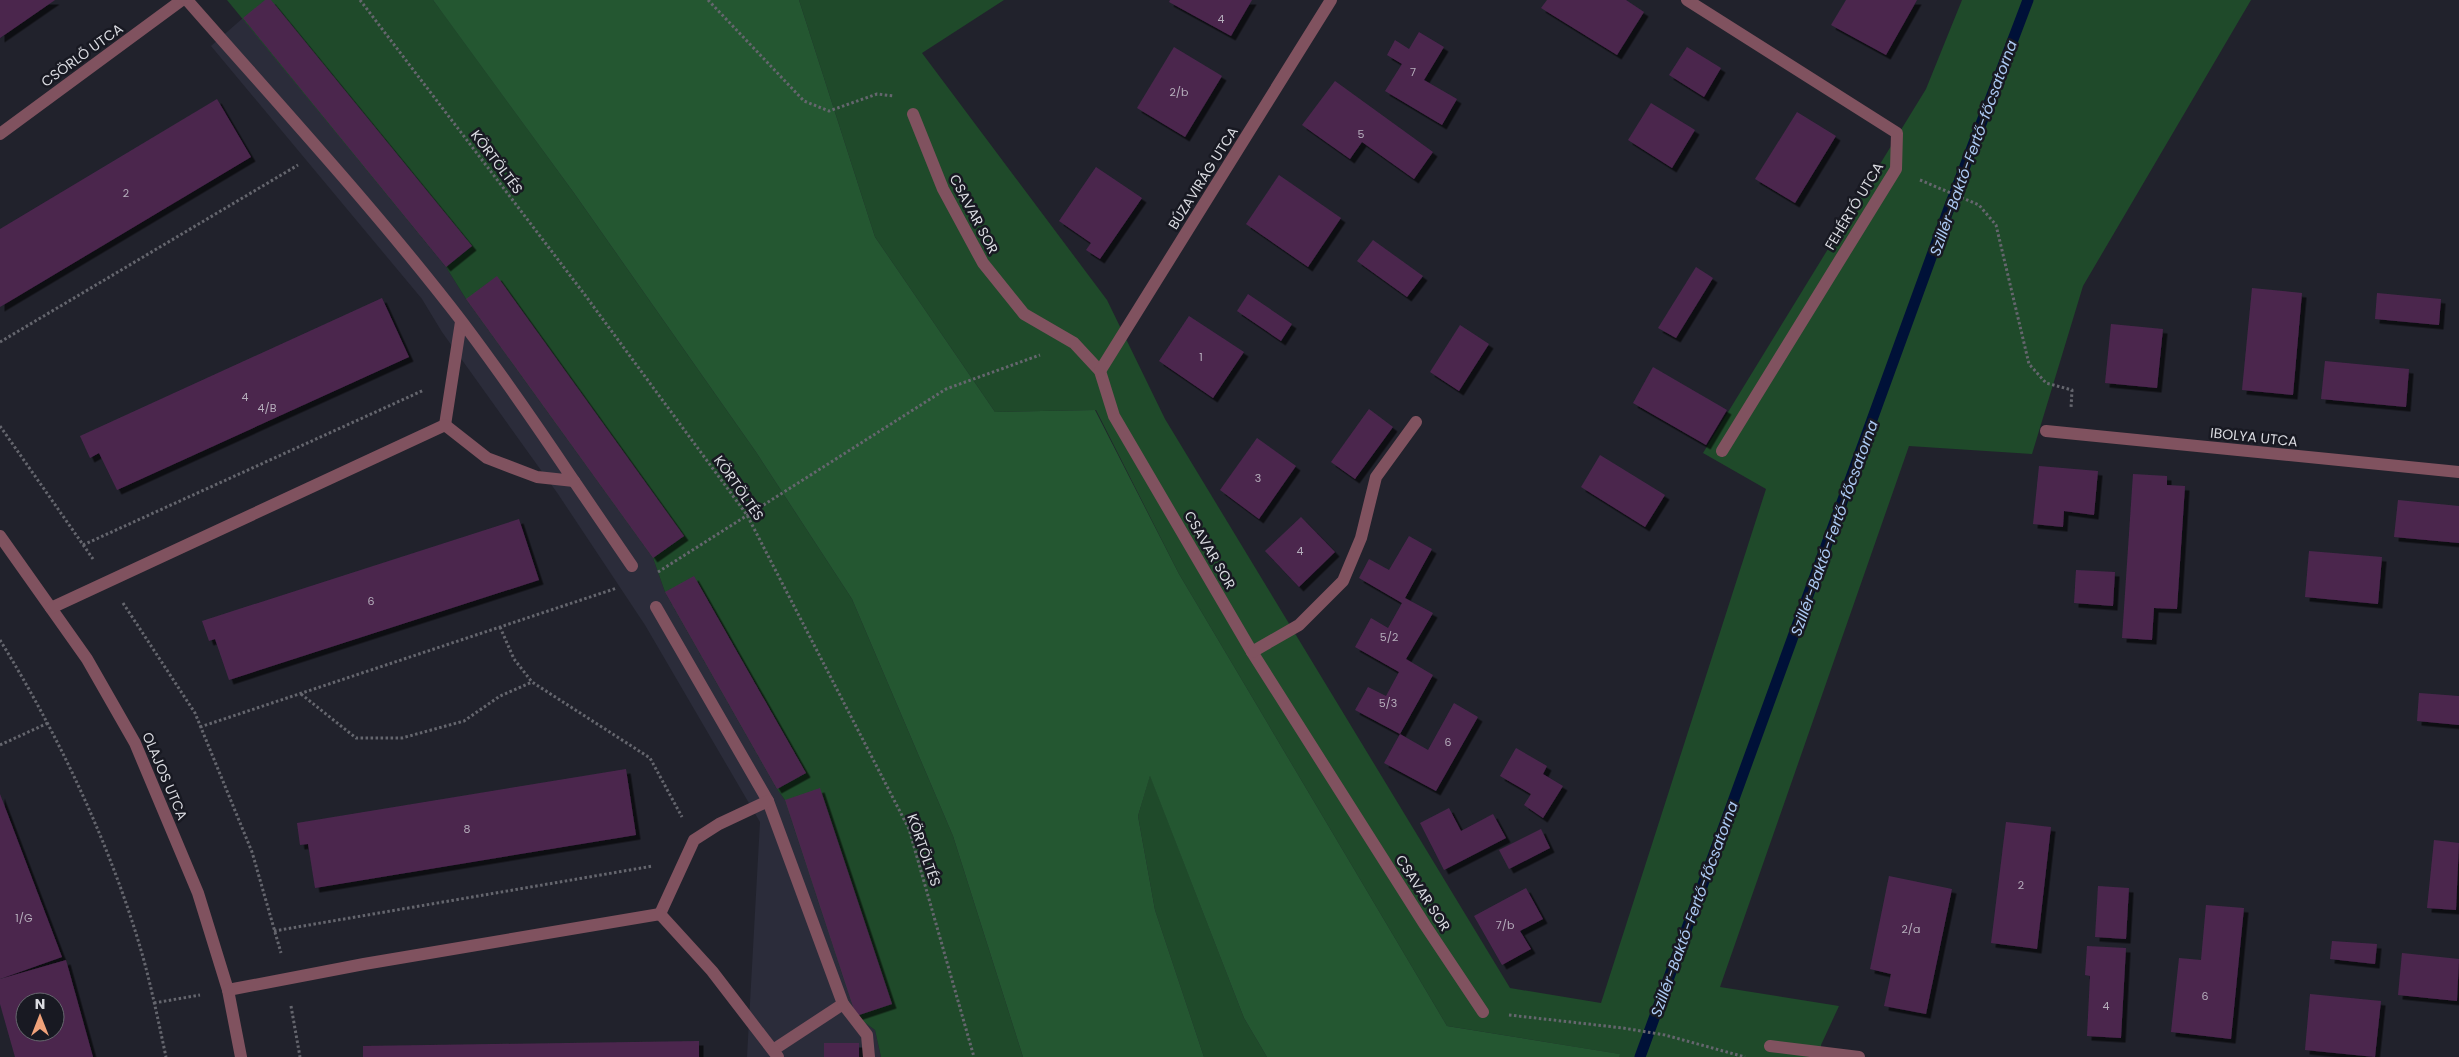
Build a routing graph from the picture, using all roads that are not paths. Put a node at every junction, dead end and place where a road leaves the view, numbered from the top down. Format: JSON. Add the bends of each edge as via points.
{"nodes":[{"id":1,"x":182,"y":0,"type":"edge"},
{"id":2,"x":187,"y":0,"type":"edge"},
{"id":3,"x":1332,"y":0,"type":"edge"},
{"id":4,"x":1687,"y":0,"type":"edge"},
{"id":5,"x":913,"y":114,"type":"road end"},
{"id":6,"x":0,"y":134,"type":"edge"},
{"id":7,"x":461,"y":322,"type":"junction"},
{"id":8,"x":1100,"y":371,"type":"junction"},
{"id":9,"x":1416,"y":422,"type":"dead end"},
{"id":10,"x":444,"y":425,"type":"junction"},
{"id":11,"x":2046,"y":431,"type":"dead end"},
{"id":12,"x":1722,"y":450,"type":"dead end"},
{"id":13,"x":2459,"y":472,"type":"edge"},
{"id":14,"x":574,"y":481,"type":"junction"},
{"id":15,"x":0,"y":536,"type":"edge"},
{"id":16,"x":632,"y":566,"type":"dead end"},
{"id":17,"x":656,"y":607,"type":"dead end"},
{"id":18,"x":51,"y":608,"type":"junction"},
{"id":19,"x":1252,"y":652,"type":"junction"},
{"id":20,"x":768,"y":801,"type":"junction"},
{"id":21,"x":660,"y":914,"type":"junction"},
{"id":22,"x":228,"y":990,"type":"junction"},
{"id":23,"x":843,"y":1004,"type":"junction"},
{"id":24,"x":1483,"y":1012,"type":"road end"},
{"id":25,"x":1770,"y":1046,"type":"dead end"},
{"id":26,"x":776,"y":1054,"type":"edge"},
{"id":27,"x":1833,"y":1056,"type":"edge"},
{"id":28,"x":241,"y":1057,"type":"edge"},
{"id":29,"x":870,"y":1057,"type":"edge"},
{"id":30,"x":1859,"y":1057,"type":"edge"}],
"edges":[{"from":1,"to":6,"type":"street","name":"CSÖRLŐ UTCA"},
{"from":2,"to":7,"type":"street","via":[[321,152]]},
{"from":3,"to":8,"type":"street","name":"BÚZAVIRÁG UTCA"},
{"from":4,"to":12,"type":"street","name":"FEHÉRTÓ UTCA","via":[[1897,133],[1896,168]]},
{"from":5,"to":8,"type":"street","name":"CSAVAR SOR","via":[[943,189],[982,263],[1024,314],[1074,343]]},
{"from":7,"to":10,"type":"street"},
{"from":7,"to":14,"type":"street","via":[[524,406]]},
{"from":8,"to":19,"type":"street","name":"CSAVAR SOR","via":[[1114,416]]},
{"from":9,"to":19,"type":"street","via":[[1376,477],[1361,538],[1343,581],[1299,625]]},
{"from":10,"to":14,"type":"street","via":[[487,458],[537,477]]},
{"from":10,"to":18,"type":"street"},
{"from":11,"to":13,"type":"street","name":"IBOLYA UTCA"},
{"from":14,"to":16,"type":"street"},
{"from":15,"to":18,"type":"street","name":"OLAJOS UTCA"},
{"from":17,"to":20,"type":"street"},
{"from":18,"to":22,"type":"street","name":"OLAJOS UTCA","via":[[88,659],[135,743],[198,893]]},
{"from":19,"to":24,"type":"street","name":"CSAVAR SOR"},
{"from":20,"to":21,"type":"street","via":[[718,824],[694,840]]},
{"from":20,"to":23,"type":"street"},
{"from":21,"to":22,"type":"street"},
{"from":21,"to":26,"type":"street","via":[[712,971]]},
{"from":22,"to":28,"type":"street","name":"OLAJOS UTCA"},
{"from":23,"to":26,"type":"street"},
{"from":23,"to":29,"type":"street","via":[[867,1035]]},
{"from":25,"to":27,"type":"street"},
{"from":27,"to":30,"type":"street"}]}
